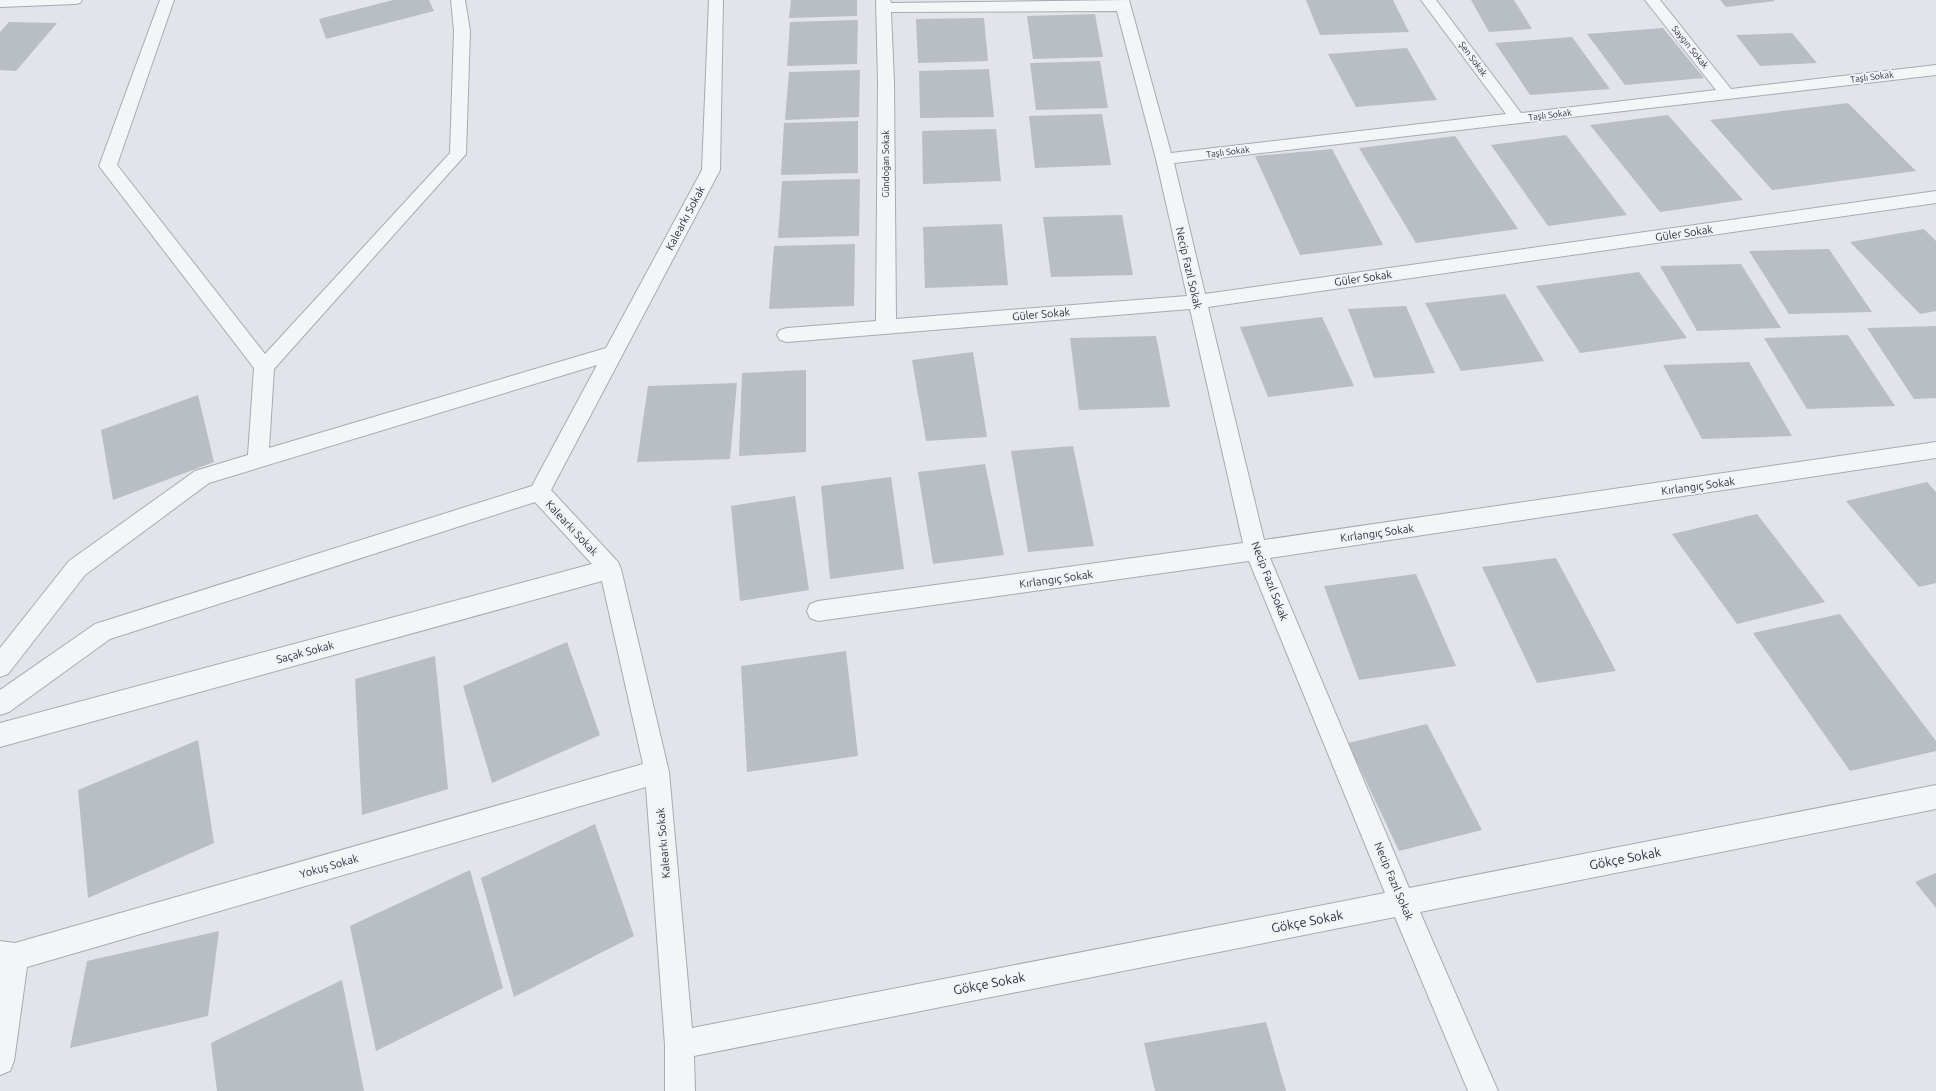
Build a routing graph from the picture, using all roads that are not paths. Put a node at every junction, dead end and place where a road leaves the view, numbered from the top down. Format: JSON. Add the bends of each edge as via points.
{"nodes":[{"id":1,"x":75,"y":0,"type":"edge"},
{"id":2,"x":167,"y":0,"type":"edge"},
{"id":3,"x":458,"y":0,"type":"edge"},
{"id":4,"x":716,"y":0,"type":"edge"},
{"id":5,"x":1428,"y":0,"type":"edge"},
{"id":6,"x":1652,"y":0,"type":"edge"},
{"id":7,"x":0,"y":3,"type":"edge"},
{"id":8,"x":1122,"y":3,"type":"edge"},
{"id":9,"x":883,"y":4,"type":"edge"},
{"id":10,"x":1936,"y":70,"type":"edge"},
{"id":11,"x":1728,"y":94,"type":"junction"},
{"id":12,"x":1517,"y":118,"type":"junction"},
{"id":13,"x":1164,"y":159,"type":"junction"},
{"id":14,"x":1936,"y":197,"type":"edge"},
{"id":15,"x":1197,"y":302,"type":"junction"},
{"id":16,"x":886,"y":327,"type":"junction"},
{"id":17,"x":787,"y":335,"type":"dead end"},
{"id":18,"x":613,"y":353,"type":"junction"},
{"id":19,"x":264,"y":367,"type":"junction"},
{"id":20,"x":1936,"y":450,"type":"edge"},
{"id":21,"x":258,"y":460,"type":"junction"},
{"id":22,"x":539,"y":492,"type":"junction"},
{"id":23,"x":1256,"y":551,"type":"junction"},
{"id":24,"x":610,"y":569,"type":"junction"},
{"id":25,"x":818,"y":611,"type":"dead end"},
{"id":26,"x":0,"y":666,"type":"edge"},
{"id":27,"x":0,"y":704,"type":"edge"},
{"id":28,"x":0,"y":735,"type":"edge"},
{"id":29,"x":657,"y":772,"type":"junction"},
{"id":30,"x":1936,"y":796,"type":"edge"},
{"id":31,"x":1402,"y":902,"type":"junction"},
{"id":32,"x":8,"y":956,"type":"edge"},
{"id":33,"x":679,"y":1045,"type":"junction"},
{"id":34,"x":0,"y":1061,"type":"edge"},
{"id":35,"x":680,"y":1091,"type":"edge"},
{"id":36,"x":1483,"y":1091,"type":"edge"}],
"edges":[{"from":1,"to":7,"type":"street"},
{"from":2,"to":19,"type":"street","via":[[108,166]]},
{"from":3,"to":19,"type":"street","via":[[462,31],[458,154]]},
{"from":4,"to":18,"type":"street","name":"Kalearkı Sokak","via":[[711,170]]},
{"from":5,"to":12,"type":"street","name":"Şen Sokak"},
{"from":6,"to":11,"type":"street","name":"Saygın Sokak"},
{"from":8,"to":9,"type":"street"},
{"from":8,"to":13,"type":"street","name":"Necip Fazıl Sokak"},
{"from":9,"to":16,"type":"street","name":"Gündoğan Sokak","via":[[886,82]]},
{"from":10,"to":11,"type":"street","name":"Taşlı Sokak"},
{"from":11,"to":12,"type":"street","name":"Taşlı Sokak"},
{"from":12,"to":13,"type":"street","name":"Taşlı Sokak"},
{"from":13,"to":15,"type":"street","name":"Necip Fazıl Sokak"},
{"from":14,"to":15,"type":"street","name":"Güler Sokak"},
{"from":15,"to":16,"type":"street","name":"Güler Sokak"},
{"from":15,"to":23,"type":"street","name":"Necip Fazıl Sokak"},
{"from":16,"to":17,"type":"street","name":"Güler Sokak"},
{"from":18,"to":21,"type":"street"},
{"from":18,"to":22,"type":"street","name":"Kalearkı Sokak"},
{"from":19,"to":21,"type":"street"},
{"from":20,"to":23,"type":"street","name":"Kırlangıç Sokak"},
{"from":21,"to":26,"type":"street","via":[[202,477],[77,568]]},
{"from":22,"to":24,"type":"street","name":"Kalearkı Sokak"},
{"from":22,"to":27,"type":"street","via":[[103,631]]},
{"from":23,"to":25,"type":"street","name":"Kırlangıç Sokak"},
{"from":23,"to":31,"type":"street","name":"Necip Fazıl Sokak"},
{"from":24,"to":28,"type":"street","name":"Saçak Sokak"},
{"from":24,"to":29,"type":"street","name":"Kalearkı Sokak"},
{"from":29,"to":32,"type":"street","name":"Yokuş Sokak"},
{"from":29,"to":33,"type":"street","name":"Kalearkı Sokak"},
{"from":30,"to":31,"type":"street","name":"Gökçe Sokak"},
{"from":31,"to":33,"type":"street","name":"Gökçe Sokak"},
{"from":31,"to":36,"type":"street","name":"Necip Fazıl Sokak"},
{"from":32,"to":34,"type":"street"},
{"from":33,"to":35,"type":"street","name":"Kalearkı Sokak"}]}
